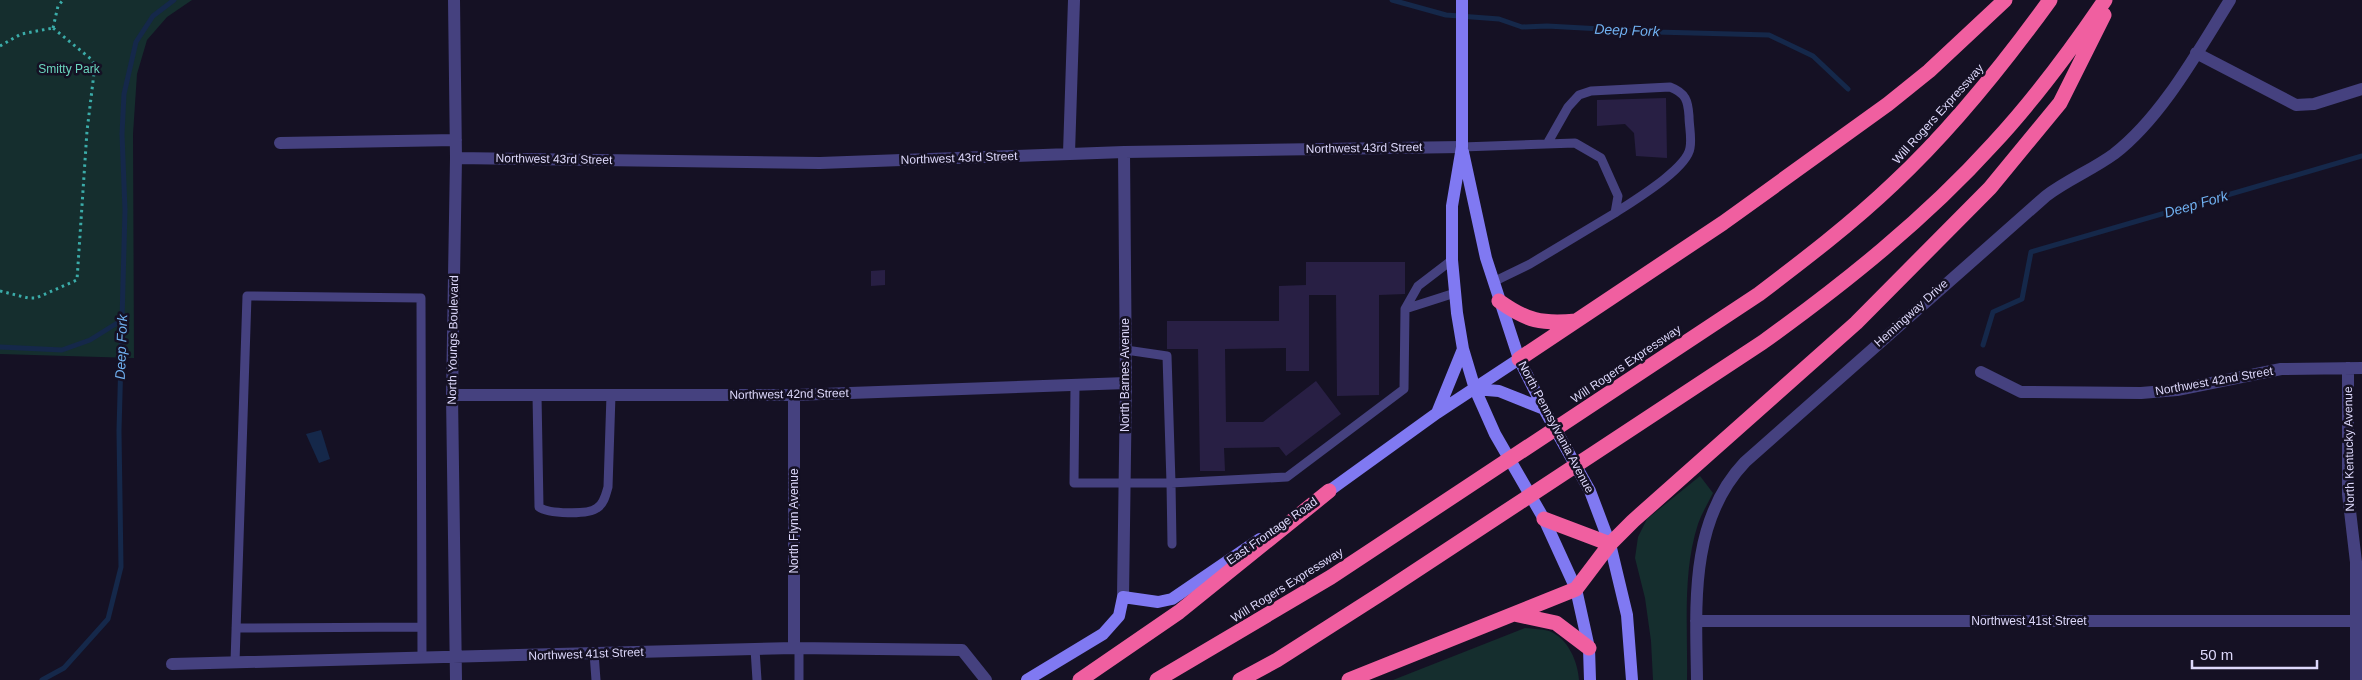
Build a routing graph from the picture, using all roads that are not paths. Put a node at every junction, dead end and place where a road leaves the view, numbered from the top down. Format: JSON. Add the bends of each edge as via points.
{"nodes":[{"id":1,"x":454,"y":0,"type":"edge"},
{"id":2,"x":1074,"y":0,"type":"edge"},
{"id":3,"x":1462,"y":0,"type":"edge"},
{"id":4,"x":2005,"y":0,"type":"edge"},
{"id":5,"x":2050,"y":0,"type":"edge"},
{"id":6,"x":2105,"y":0,"type":"edge"},
{"id":7,"x":2112,"y":0,"type":"edge"},
{"id":8,"x":2230,"y":0,"type":"edge"},
{"id":9,"x":2196,"y":54,"type":"junction"},
{"id":10,"x":2362,"y":89,"type":"edge"},
{"id":11,"x":456,"y":140,"type":"junction"},
{"id":12,"x":280,"y":143,"type":"dead end"},
{"id":13,"x":1547,"y":144,"type":"junction"},
{"id":14,"x":1462,"y":147,"type":"junction"},
{"id":15,"x":1124,"y":152,"type":"junction"},
{"id":16,"x":1069,"y":153,"type":"junction"},
{"id":17,"x":456,"y":158,"type":"junction"},
{"id":18,"x":1615,"y":213,"type":"junction"},
{"id":19,"x":1452,"y":260,"type":"junction"},
{"id":20,"x":1493,"y":282,"type":"junction"},
{"id":21,"x":1455,"y":293,"type":"junction"},
{"id":22,"x":1498,"y":301,"type":"junction"},
{"id":23,"x":1405,"y":309,"type":"junction"},
{"id":24,"x":1577,"y":321,"type":"junction"},
{"id":25,"x":1463,"y":349,"type":"junction"},
{"id":26,"x":1126,"y":350,"type":"junction"},
{"id":27,"x":1520,"y":359,"type":"junction"},
{"id":28,"x":2348,"y":368,"type":"junction"},
{"id":29,"x":2362,"y":368,"type":"edge"},
{"id":30,"x":1981,"y":372,"type":"dead end"},
{"id":31,"x":1126,"y":383,"type":"junction"},
{"id":32,"x":1075,"y":385,"type":"junction"},
{"id":33,"x":1475,"y":388,"type":"junction"},
{"id":34,"x":452,"y":395,"type":"junction"},
{"id":35,"x":537,"y":395,"type":"junction"},
{"id":36,"x":611,"y":395,"type":"junction"},
{"id":37,"x":794,"y":395,"type":"junction"},
{"id":38,"x":1544,"y":409,"type":"junction"},
{"id":39,"x":1437,"y":413,"type":"junction"},
{"id":40,"x":1171,"y":483,"type":"junction"},
{"id":41,"x":1124,"y":484,"type":"junction"},
{"id":42,"x":1329,"y":491,"type":"junction"},
{"id":43,"x":1544,"y":519,"type":"junction"},
{"id":44,"x":1172,"y":544,"type":"dead end"},
{"id":45,"x":1610,"y":544,"type":"junction"},
{"id":46,"x":1576,"y":589,"type":"junction"},
{"id":47,"x":1123,"y":598,"type":"junction"},
{"id":48,"x":1514,"y":614,"type":"junction"},
{"id":49,"x":1696,"y":621,"type":"junction"},
{"id":50,"x":2359,"y":621,"type":"edge"},
{"id":51,"x":421,"y":627,"type":"junction"},
{"id":52,"x":236,"y":628,"type":"junction"},
{"id":53,"x":796,"y":648,"type":"junction"},
{"id":54,"x":1589,"y":648,"type":"junction"},
{"id":55,"x":755,"y":649,"type":"junction"},
{"id":56,"x":594,"y":653,"type":"junction"},
{"id":57,"x":456,"y":657,"type":"junction"},
{"id":58,"x":422,"y":658,"type":"junction"},
{"id":59,"x":235,"y":662,"type":"junction"},
{"id":60,"x":172,"y":664,"type":"dead end"},
{"id":61,"x":456,"y":680,"type":"edge"},
{"id":62,"x":596,"y":680,"type":"edge"},
{"id":63,"x":757,"y":680,"type":"edge"},
{"id":64,"x":798,"y":680,"type":"edge"},
{"id":65,"x":986,"y":680,"type":"edge"},
{"id":66,"x":1028,"y":680,"type":"edge"},
{"id":67,"x":1080,"y":680,"type":"edge"},
{"id":68,"x":1158,"y":680,"type":"edge"},
{"id":69,"x":1240,"y":680,"type":"edge"},
{"id":70,"x":1349,"y":680,"type":"edge"},
{"id":71,"x":1590,"y":680,"type":"edge"},
{"id":72,"x":1632,"y":680,"type":"edge"},
{"id":73,"x":1697,"y":680,"type":"edge"},
{"id":74,"x":2356,"y":680,"type":"edge"}],
"edges":[{"from":1,"to":11,"type":"street","name":"North Youngs Boulevard"},
{"from":2,"to":16,"type":"street"},
{"from":3,"to":14,"type":"main road","name":"North Pennsylvania Avenue"},
{"from":4,"to":24,"type":"highway","via":[[1929,71],[1888,104],[1723,223]]},
{"from":5,"to":68,"type":"highway","name":"Will Rogers Expressway","via":[[1984,87],[1940,136],[1875,200],[1759,294],[1331,577]]},
{"from":6,"to":69,"type":"highway","via":[[2048,78],[1993,144],[1892,241],[1813,306],[1376,596]]},
{"from":7,"to":45,"type":"highway","via":[[2060,103],[1990,188],[1856,323]]},
{"from":8,"to":9,"type":"street","name":"Hemingway Drive"},
{"from":9,"to":10,"type":"street","via":[[2296,106],[2314,104]]},
{"from":9,"to":49,"type":"street","name":"Hemingway Drive","via":[[2157,109],[2124,145],[2046,196],[1738,470],[1723,492],[1704,538],[1698,571]]},
{"from":11,"to":12,"type":"street"},
{"from":11,"to":17,"type":"street","name":"North Youngs Boulevard"},
{"from":13,"to":14,"type":"lane"},
{"from":13,"to":18,"type":"lane","via":[[1574,143],[1601,158],[1618,196]]},
{"from":13,"to":18,"type":"lane","via":[[1579,95],[1591,91],[1670,87],[1680,90],[1688,100],[1690,147],[1687,158],[1655,187]]},
{"from":14,"to":15,"type":"street","name":"Northwest 43rd Street"},
{"from":14,"to":19,"type":"main road","name":"North Pennsylvania Avenue","via":[[1452,206]]},
{"from":14,"to":20,"type":"main road","name":"North Pennsylvania Avenue"},
{"from":15,"to":16,"type":"street","name":"Northwest 43rd Street"},
{"from":15,"to":26,"type":"street","name":"North Barnes Avenue"},
{"from":16,"to":17,"type":"street","name":"Northwest 43rd Street","via":[[820,163]]},
{"from":17,"to":34,"type":"street","name":"North Youngs Boulevard"},
{"from":18,"to":20,"type":"lane","via":[[1530,264]]},
{"from":19,"to":21,"type":"main road","name":"North Pennsylvania Avenue"},
{"from":19,"to":23,"type":"lane","via":[[1418,286]]},
{"from":20,"to":22,"type":"main road","name":"North Pennsylvania Avenue"},
{"from":21,"to":23,"type":"lane"},
{"from":21,"to":25,"type":"main road","name":"North Pennsylvania Avenue"},
{"from":22,"to":24,"type":"highway","via":[[1524,318],[1541,322]]},
{"from":22,"to":27,"type":"main road","name":"North Pennsylvania Avenue"},
{"from":23,"to":40,"type":"lane","via":[[1404,388],[1287,477]]},
{"from":24,"to":27,"type":"highway"},
{"from":25,"to":33,"type":"main road","name":"North Pennsylvania Avenue"},
{"from":25,"to":39,"type":"main road"},
{"from":26,"to":31,"type":"street","name":"North Barnes Avenue"},
{"from":26,"to":40,"type":"lane","via":[[1167,356]]},
{"from":27,"to":33,"type":"main road","name":"East Frontage Road"},
{"from":27,"to":38,"type":"main road","name":"North Pennsylvania Avenue"},
{"from":28,"to":29,"type":"street","name":"Northwest 42nd Street"},
{"from":28,"to":30,"type":"street","name":"Northwest 42nd Street","via":[[2281,369],[2177,390],[2141,393],[2021,392]]},
{"from":28,"to":50,"type":"street","name":"North Kentucky Avenue","via":[[2348,494]]},
{"from":31,"to":32,"type":"street","name":"Northwest 42nd Street"},
{"from":31,"to":41,"type":"street","name":"North Barnes Avenue"},
{"from":32,"to":37,"type":"street","name":"Northwest 42nd Street"},
{"from":32,"to":41,"type":"lane","via":[[1074,483]]},
{"from":33,"to":38,"type":"main road","via":[[1499,391]]},
{"from":33,"to":39,"type":"main road","name":"East Frontage Road"},
{"from":33,"to":43,"type":"main road","name":"North Pennsylvania Avenue","via":[[1495,434]]},
{"from":34,"to":35,"type":"street","name":"Northwest 42nd Street"},
{"from":34,"to":57,"type":"street","name":"North Youngs Boulevard"},
{"from":35,"to":36,"type":"street","name":"Northwest 42nd Street"},
{"from":35,"to":36,"type":"lane","via":[[539,507],[551,512],[588,512],[598,508],[604,499],[608,487]]},
{"from":36,"to":37,"type":"street","name":"Northwest 42nd Street"},
{"from":37,"to":53,"type":"street","name":"North Flynn Avenue"},
{"from":38,"to":45,"type":"main road","name":"North Pennsylvania Avenue","via":[[1590,491]]},
{"from":39,"to":42,"type":"main road","name":"East Frontage Road"},
{"from":40,"to":41,"type":"lane"},
{"from":40,"to":44,"type":"lane"},
{"from":41,"to":47,"type":"street","name":"North Barnes Avenue"},
{"from":42,"to":47,"type":"main road","name":"East Frontage Road","via":[[1172,599],[1158,602]]},
{"from":42,"to":67,"type":"highway","via":[[1179,612]]},
{"from":43,"to":45,"type":"highway"},
{"from":43,"to":46,"type":"main road","name":"North Pennsylvania Avenue"},
{"from":45,"to":46,"type":"highway"},
{"from":45,"to":72,"type":"main road","name":"North Pennsylvania Avenue","via":[[1627,615]]},
{"from":46,"to":48,"type":"highway"},
{"from":46,"to":54,"type":"main road","name":"North Pennsylvania Avenue"},
{"from":47,"to":66,"type":"main road","via":[[1119,616],[1103,634]]},
{"from":48,"to":54,"type":"highway","via":[[1556,623]]},
{"from":48,"to":70,"type":"highway"},
{"from":49,"to":50,"type":"street","name":"Northwest 41st Street"},
{"from":49,"to":73,"type":"street","name":"Hemingway Drive"},
{"from":50,"to":74,"type":"street","name":"North Kentucky Avenue"},
{"from":51,"to":52,"type":"lane"},
{"from":51,"to":52,"type":"lane","via":[[421,298],[247,296]]},
{"from":51,"to":58,"type":"lane"},
{"from":52,"to":59,"type":"lane"},
{"from":53,"to":55,"type":"street","name":"Northwest 41st Street"},
{"from":53,"to":64,"type":"lane"},
{"from":53,"to":65,"type":"street","name":"Northwest 41st Street","via":[[962,650]]},
{"from":54,"to":71,"type":"main road","name":"North Pennsylvania Avenue"},
{"from":55,"to":56,"type":"street","name":"Northwest 41st Street"},
{"from":55,"to":63,"type":"lane"},
{"from":56,"to":57,"type":"street","name":"Northwest 41st Street"},
{"from":56,"to":62,"type":"lane"},
{"from":57,"to":58,"type":"street","name":"Northwest 41st Street"},
{"from":57,"to":61,"type":"street","name":"North Youngs Boulevard"},
{"from":58,"to":59,"type":"street","name":"Northwest 41st Street"},
{"from":59,"to":60,"type":"street","name":"Northwest 41st Street"}]}
